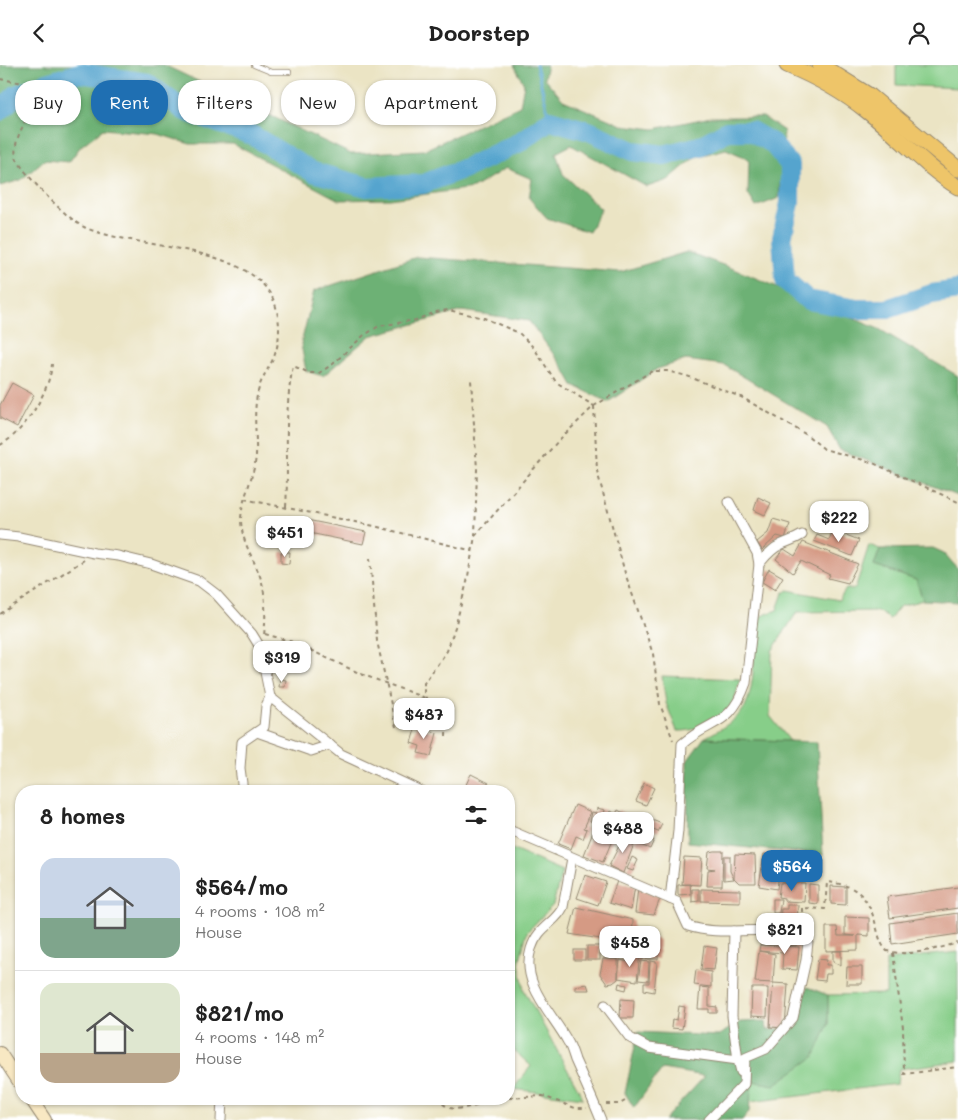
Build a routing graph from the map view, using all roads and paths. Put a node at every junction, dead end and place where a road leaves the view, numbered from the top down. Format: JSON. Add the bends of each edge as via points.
{"nodes":[{"id":1,"x":254,"y":65,"type":"edge"},
{"id":2,"x":787,"y":65,"type":"edge"},
{"id":3,"x":820,"y":65,"type":"edge"},
{"id":4,"x":289,"y":72,"type":"dead end"},
{"id":5,"x":0,"y":79,"type":"edge"},
{"id":6,"x":958,"y":169,"type":"edge"},
{"id":7,"x":958,"y":187,"type":"edge"},
{"id":8,"x":52,"y":364,"type":"dead end"},
{"id":9,"x":471,"y":380,"type":"dead end"},
{"id":10,"x":594,"y":406,"type":"junction"},
{"id":11,"x":0,"y":445,"type":"edge"},
{"id":12,"x":244,"y":499,"type":"junction"},
{"id":13,"x":730,"y":502,"type":"dead end"},
{"id":14,"x":958,"y":502,"type":"edge"},
{"id":15,"x":286,"y":507,"type":"junction"},
{"id":16,"x":0,"y":535,"type":"edge"},
{"id":17,"x":802,"y":535,"type":"dead end"},
{"id":18,"x":475,"y":536,"type":"junction"},
{"id":19,"x":473,"y":551,"type":"junction"},
{"id":20,"x":94,"y":553,"type":"junction"},
{"id":21,"x":370,"y":558,"type":"dead end"},
{"id":22,"x":759,"y":564,"type":"junction"},
{"id":23,"x":0,"y":614,"type":"edge"},
{"id":24,"x":265,"y":634,"type":"junction"},
{"id":25,"x":260,"y":647,"type":"junction"},
{"id":26,"x":385,"y":683,"type":"junction"},
{"id":27,"x":270,"y":697,"type":"junction"},
{"id":28,"x":425,"y":698,"type":"junction"},
{"id":29,"x":396,"y":727,"type":"dead end"},
{"id":30,"x":257,"y":732,"type":"junction"},
{"id":31,"x":446,"y":736,"type":"dead end"},
{"id":32,"x":330,"y":745,"type":"junction"},
{"id":33,"x":680,"y":753,"type":"junction"},
{"id":34,"x":242,"y":785,"type":"edge"},
{"id":35,"x":408,"y":785,"type":"edge"},
{"id":36,"x":515,"y":833,"type":"edge"},
{"id":37,"x":572,"y":859,"type":"junction"},
{"id":38,"x":670,"y":899,"type":"junction"},
{"id":39,"x":734,"y":931,"type":"junction"},
{"id":40,"x":801,"y":939,"type":"junction"},
{"id":41,"x":958,"y":943,"type":"edge"},
{"id":42,"x":893,"y":952,"type":"junction"},
{"id":43,"x":605,"y":1005,"type":"dead end"},
{"id":44,"x":0,"y":1053,"type":"edge"},
{"id":45,"x":738,"y":1060,"type":"junction"},
{"id":46,"x":958,"y":1067,"type":"edge"},
{"id":47,"x":15,"y":1076,"type":"edge"},
{"id":48,"x":744,"y":1084,"type":"junction"},
{"id":49,"x":515,"y":1098,"type":"edge"},
{"id":50,"x":625,"y":1101,"type":"dead end"},
{"id":51,"x":595,"y":1104,"type":"junction"},
{"id":52,"x":35,"y":1105,"type":"edge"},
{"id":53,"x":222,"y":1105,"type":"edge"},
{"id":54,"x":445,"y":1105,"type":"edge"},
{"id":55,"x":477,"y":1105,"type":"edge"},
{"id":56,"x":45,"y":1120,"type":"edge"},
{"id":57,"x":221,"y":1120,"type":"edge"},
{"id":58,"x":602,"y":1120,"type":"edge"},
{"id":59,"x":709,"y":1120,"type":"edge"}],
"edges":[{"from":1,"to":4,"type":"lane","via":[[271,72]]},
{"from":2,"to":7,"type":"highway","via":[[847,96],[880,121],[918,158]]},
{"from":3,"to":6,"type":"highway","via":[[870,95]]},
{"from":5,"to":12,"type":"path","via":[[28,86],[32,95],[15,147],[16,157],[58,207],[83,227],[235,266],[256,277],[268,289],[278,315],[279,329],[275,355],[258,390],[256,458]]},
{"from":8,"to":11,"type":"path","via":[[52,373],[33,413],[9,440]]},
{"from":9,"to":18,"type":"path","via":[[477,469]]},
{"from":10,"to":14,"type":"path","via":[[646,373],[666,371],[741,397],[807,435],[824,449],[871,462]]},
{"from":10,"to":15,"type":"path","via":[[556,381],[534,348],[518,333],[484,318],[448,310],[416,320],[378,326],[319,373],[294,366],[285,426]]},
{"from":10,"to":18,"type":"path","via":[[559,440]]},
{"from":10,"to":33,"type":"path","via":[[597,471],[625,573],[653,654],[660,704]]},
{"from":12,"to":15,"type":"path"},
{"from":12,"to":24,"type":"path","via":[[242,531],[263,586]]},
{"from":13,"to":22,"type":"street","via":[[757,553]]},
{"from":15,"to":19,"type":"path"},
{"from":16,"to":20,"type":"street"},
{"from":17,"to":22,"type":"street","via":[[791,543],[781,544]]},
{"from":18,"to":19,"type":"path"},
{"from":19,"to":28,"type":"path","via":[[455,627],[447,651],[424,683]]},
{"from":20,"to":23,"type":"path"},
{"from":20,"to":25,"type":"street","via":[[151,564],[200,581],[216,594]]},
{"from":21,"to":26,"type":"path","via":[[377,641]]},
{"from":22,"to":33,"type":"street","via":[[746,683],[741,698],[723,719],[682,744]]},
{"from":24,"to":25,"type":"path"},
{"from":24,"to":26,"type":"path","via":[[293,642]]},
{"from":25,"to":27,"type":"street"},
{"from":26,"to":28,"type":"path"},
{"from":26,"to":29,"type":"path"},
{"from":27,"to":30,"type":"street","via":[[264,727]]},
{"from":27,"to":32,"type":"street"},
{"from":28,"to":31,"type":"path","via":[[447,710]]},
{"from":30,"to":32,"type":"street","via":[[311,751]]},
{"from":30,"to":34,"type":"street","via":[[242,742]]},
{"from":32,"to":35,"type":"street","via":[[341,754]]},
{"from":33,"to":38,"type":"street","via":[[678,831]]},
{"from":36,"to":37,"type":"street"},
{"from":37,"to":38,"type":"street"},
{"from":37,"to":51,"type":"street","via":[[564,907],[538,935],[530,950],[528,967],[544,1005],[568,1042]]},
{"from":38,"to":39,"type":"street","via":[[677,902],[688,926],[702,931]]},
{"from":39,"to":40,"type":"street","via":[[793,933]]},
{"from":39,"to":45,"type":"street","via":[[732,1016]]},
{"from":40,"to":42,"type":"path","via":[[802,908],[825,909],[827,882],[837,883],[848,885],[864,898],[870,906],[883,947]]},
{"from":40,"to":48,"type":"street","via":[[808,943],[793,1018],[766,1049],[745,1058]]},
{"from":41,"to":42,"type":"path","via":[[929,950]]},
{"from":42,"to":46,"type":"path","via":[[903,1028],[904,1073]]},
{"from":43,"to":45,"type":"street","via":[[630,1038],[648,1048]]},
{"from":44,"to":47,"type":"main road"},
{"from":45,"to":48,"type":"street"},
{"from":48,"to":59,"type":"street"},
{"from":49,"to":51,"type":"path","via":[[543,1096],[582,1109]]},
{"from":50,"to":51,"type":"path"},
{"from":51,"to":58,"type":"street"},
{"from":52,"to":56,"type":"main road"},
{"from":53,"to":57,"type":"street"},
{"from":54,"to":55,"type":"path","via":[[456,1109]]}]}
